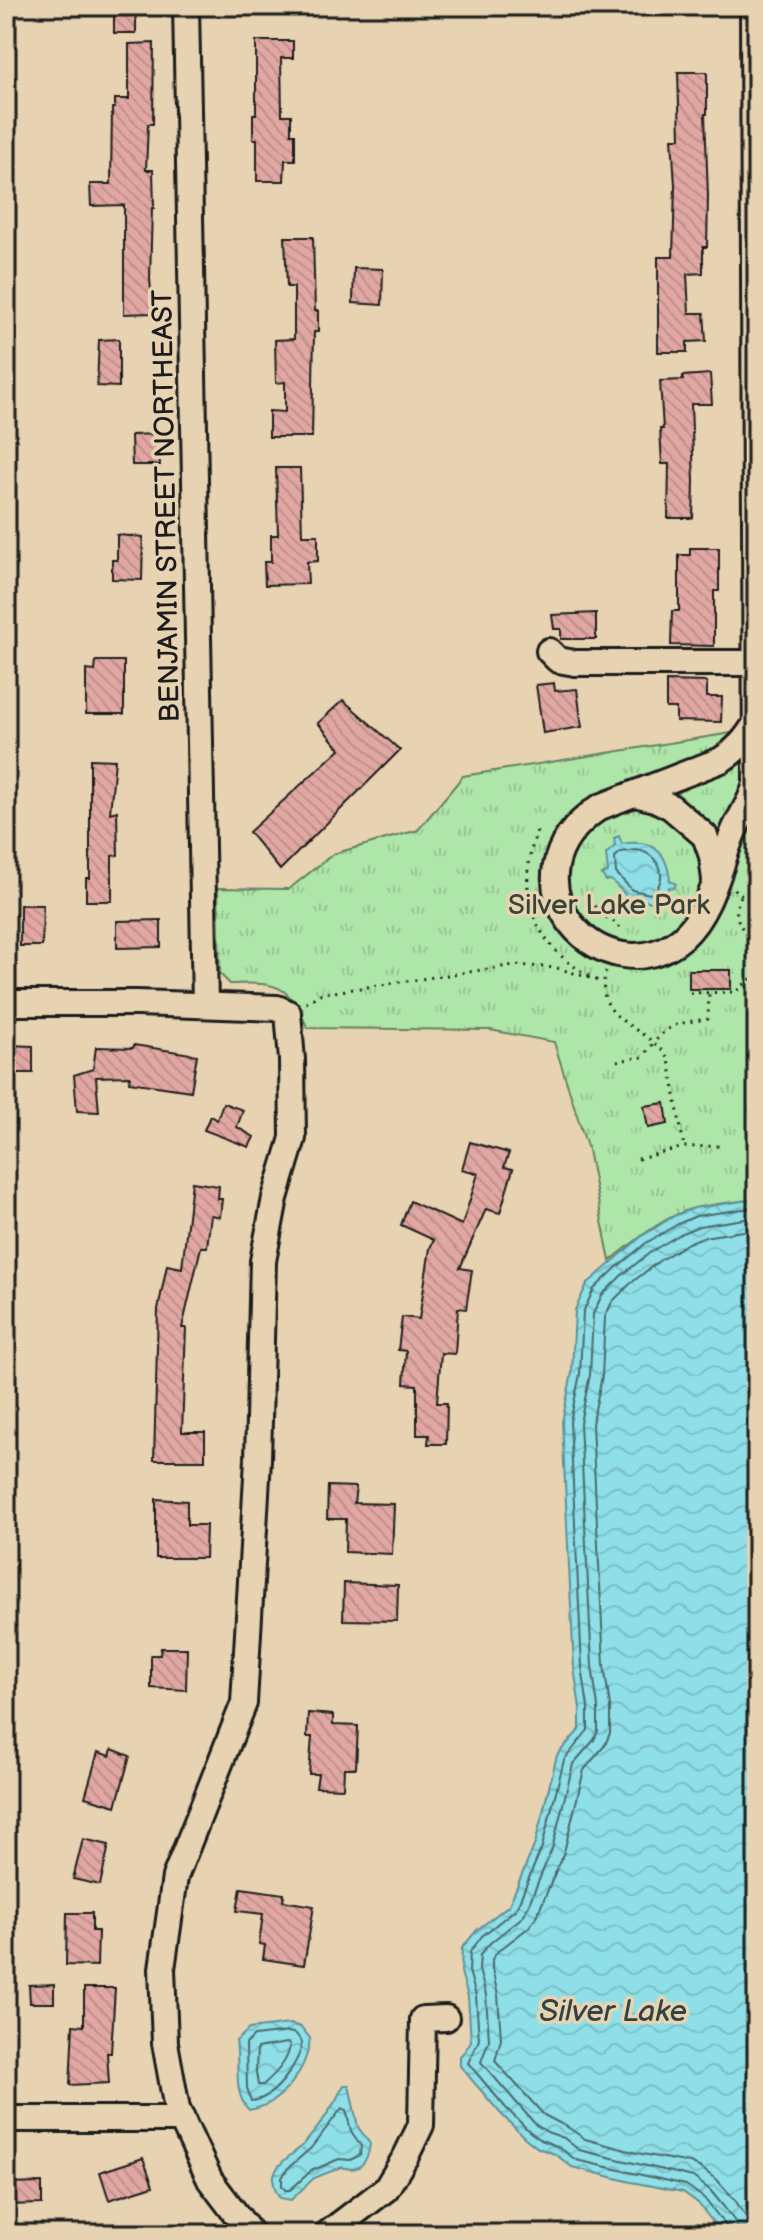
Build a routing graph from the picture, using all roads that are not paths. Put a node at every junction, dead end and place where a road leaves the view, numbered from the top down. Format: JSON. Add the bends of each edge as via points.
{"nodes":[{"id":1,"x":186,"y":6,"type":"edge"},
{"id":2,"x":753,"y":6,"type":"edge"},
{"id":3,"x":549,"y":651,"type":"dead end"},
{"id":4,"x":756,"y":663,"type":"edge"},
{"id":5,"x":756,"y":723,"type":"edge"},
{"id":6,"x":635,"y":794,"type":"junction"},
{"id":7,"x":715,"y":880,"type":"junction"},
{"id":8,"x":6,"y":1003,"type":"edge"},
{"id":9,"x":205,"y":1005,"type":"junction"},
{"id":10,"x":446,"y":2018,"type":"dead end"},
{"id":11,"x":6,"y":2119,"type":"edge"},
{"id":12,"x":182,"y":2119,"type":"junction"},
{"id":13,"x":251,"y":2234,"type":"edge"},
{"id":14,"x":327,"y":2234,"type":"edge"}],
"edges":[{"from":1,"to":9,"type":"street","name":"BENJAMIN STREET NORTHEAST"},
{"from":2,"to":4,"type":"street"},
{"from":3,"to":4,"type":"street","via":[[558,660],[575,663]]},
{"from":4,"to":5,"type":"street"},
{"from":5,"to":6,"type":"street","via":[[736,750],[721,760]]},
{"from":5,"to":7,"type":"street","via":[[754,794]]},
{"from":6,"to":7,"type":"street","via":[[671,807],[705,836]]},
{"from":6,"to":7,"type":"street","via":[[584,818],[560,851],[556,890],[571,927],[612,953],[668,947],[697,921]]},
{"from":8,"to":9,"type":"street"},
{"from":9,"to":12,"type":"street","via":[[288,1013],[293,1138],[263,1261],[244,1703],[175,1877],[162,1969],[165,2043]]},
{"from":10,"to":14,"type":"street","via":[[423,2019],[421,2125],[406,2156],[386,2189]]},
{"from":11,"to":12,"type":"street"},
{"from":12,"to":13,"type":"street","via":[[210,2180]]}]}
